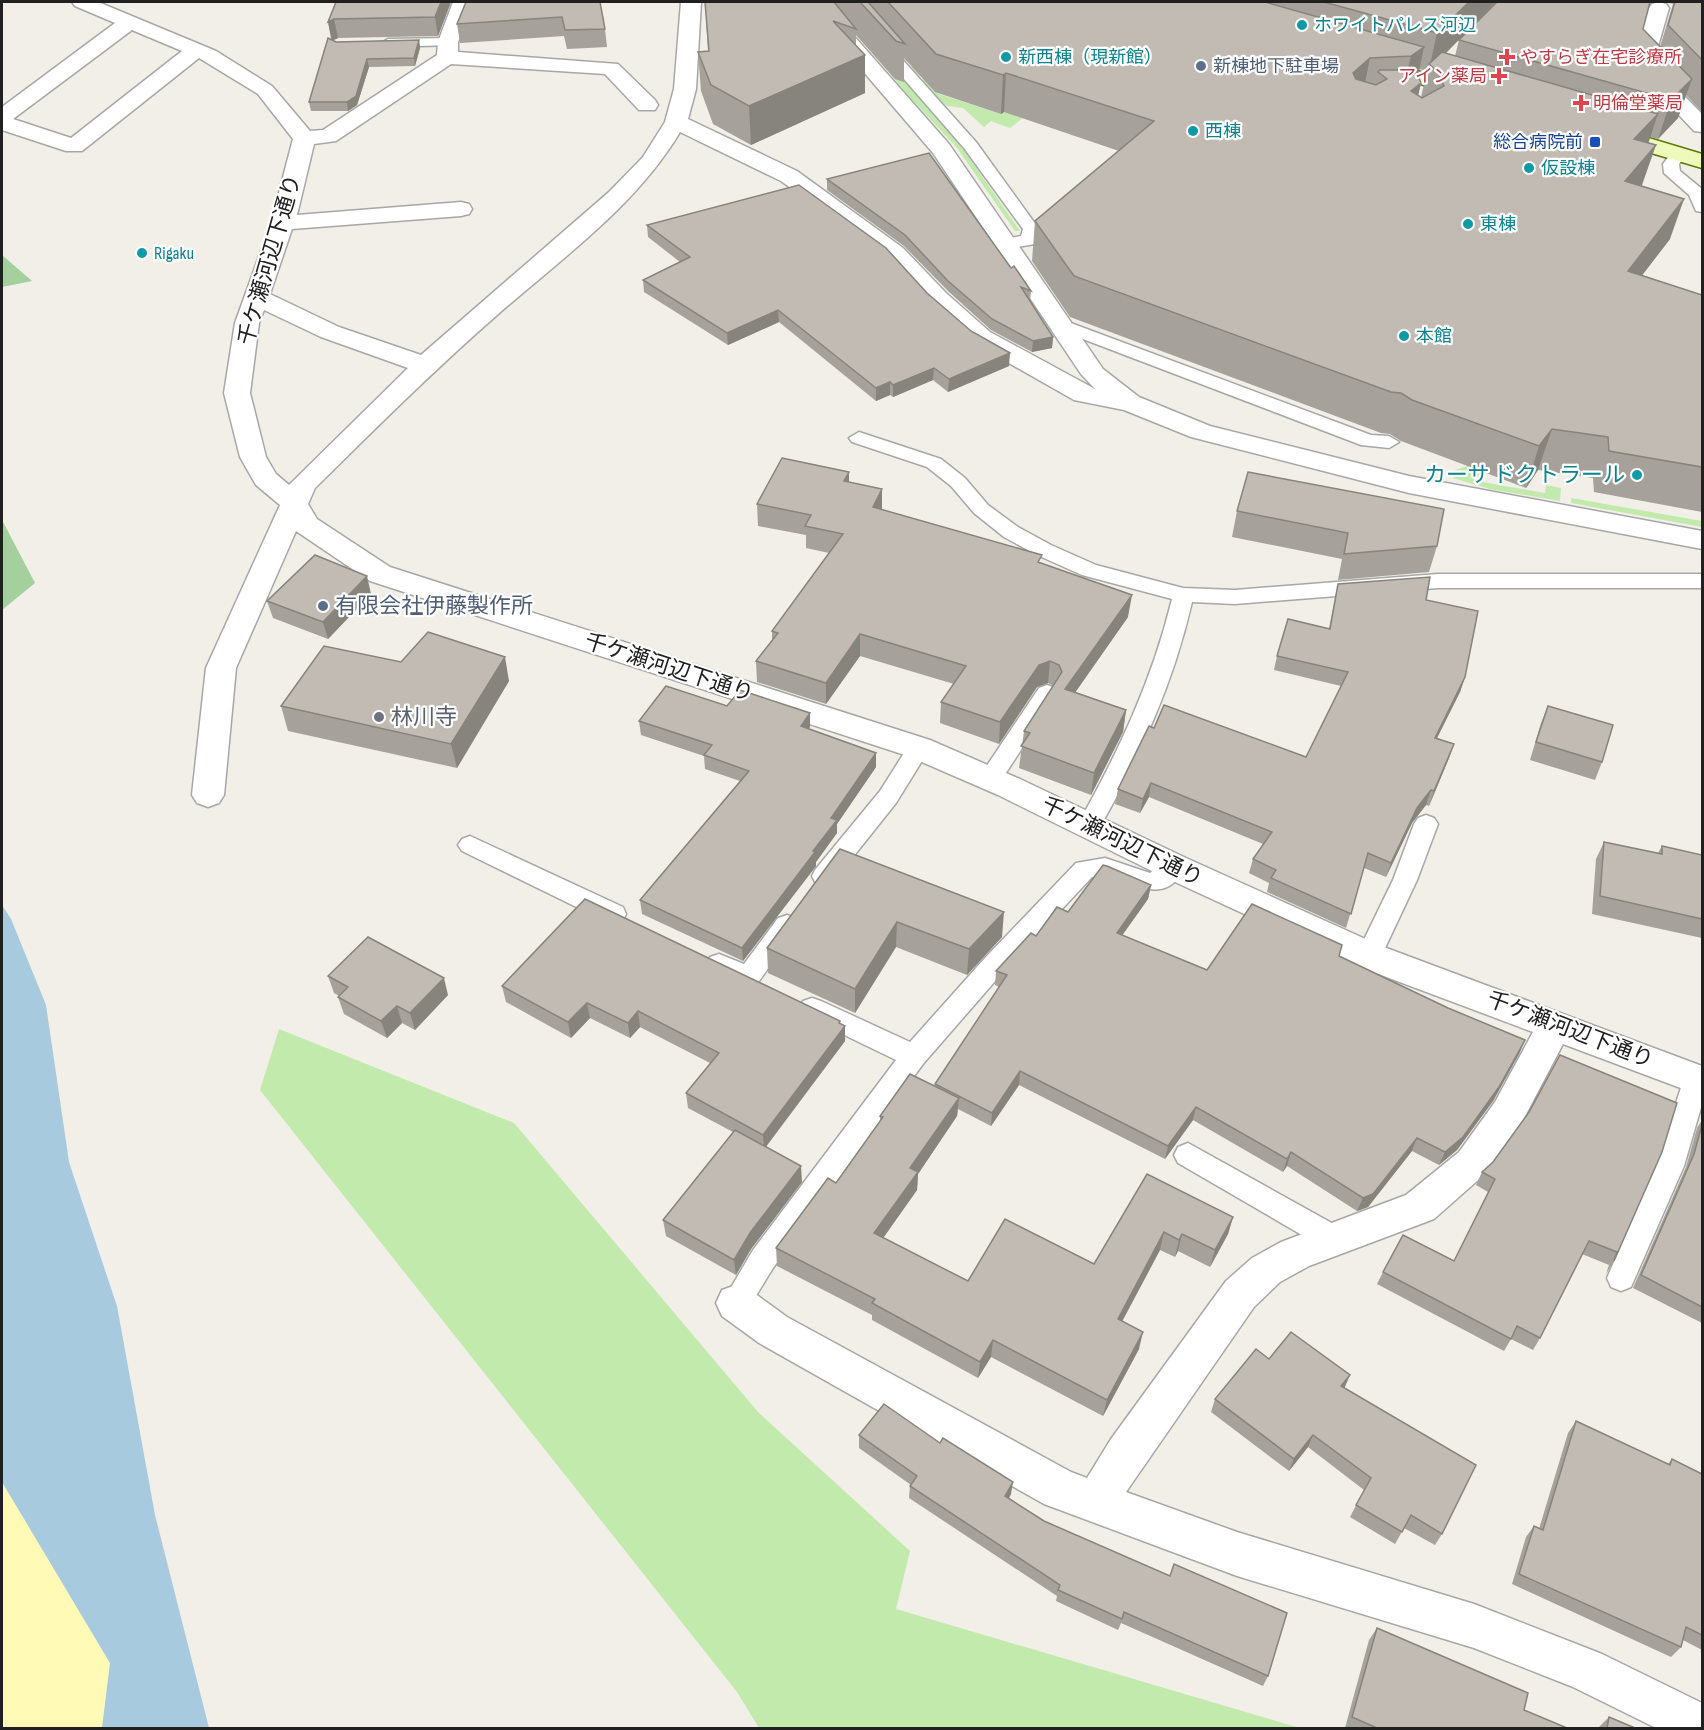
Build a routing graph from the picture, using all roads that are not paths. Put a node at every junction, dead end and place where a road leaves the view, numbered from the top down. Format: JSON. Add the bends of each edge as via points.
{"nodes":[{"id":1,"x":82,"y":2,"type":"edge"},
{"id":2,"x":463,"y":2,"type":"edge"},
{"id":3,"x":691,"y":2,"type":"edge"},
{"id":4,"x":814,"y":2,"type":"edge"},
{"id":5,"x":844,"y":2,"type":"edge"},
{"id":6,"x":1681,"y":14,"type":"edge"},
{"id":7,"x":130,"y":22,"type":"junction"},
{"id":8,"x":371,"y":43,"type":"edge"},
{"id":9,"x":197,"y":50,"type":"junction"},
{"id":10,"x":448,"y":50,"type":"junction"},
{"id":11,"x":1353,"y":58,"type":"edge"},
{"id":12,"x":1440,"y":74,"type":"junction"},
{"id":13,"x":1415,"y":94,"type":"edge"},
{"id":14,"x":1491,"y":99,"type":"edge"},
{"id":15,"x":647,"y":105,"type":"dead end"},
{"id":16,"x":2,"y":117,"type":"edge"},
{"id":17,"x":676,"y":122,"type":"junction"},
{"id":18,"x":2,"y":123,"type":"edge"},
{"id":19,"x":1702,"y":126,"type":"edge"},
{"id":20,"x":1592,"y":128,"type":"edge"},
{"id":21,"x":304,"y":138,"type":"junction"},
{"id":22,"x":1679,"y":154,"type":"junction"},
{"id":23,"x":1702,"y":161,"type":"edge"},
{"id":24,"x":1702,"y":207,"type":"edge"},
{"id":25,"x":461,"y":209,"type":"dead end"},
{"id":26,"x":283,"y":223,"type":"junction"},
{"id":27,"x":1006,"y":244,"type":"junction"},
{"id":28,"x":255,"y":296,"type":"junction"},
{"id":29,"x":1060,"y":324,"type":"junction"},
{"id":30,"x":425,"y":365,"type":"junction"},
{"id":31,"x":1131,"y":404,"type":"junction"},
{"id":32,"x":859,"y":438,"type":"dead end"},
{"id":33,"x":1389,"y":442,"type":"edge"},
{"id":34,"x":294,"y":503,"type":"junction"},
{"id":35,"x":1702,"y":540,"type":"edge"},
{"id":36,"x":1702,"y":581,"type":"edge"},
{"id":37,"x":1183,"y":595,"type":"junction"},
{"id":38,"x":1047,"y":693,"type":"edge"},
{"id":39,"x":919,"y":748,"type":"junction"},
{"id":40,"x":990,"y":778,"type":"junction"},
{"id":41,"x":208,"y":795,"type":"dead end"},
{"id":42,"x":1426,"y":824,"type":"dead end"},
{"id":43,"x":1089,"y":825,"type":"junction"},
{"id":44,"x":470,"y":845,"type":"dead end"},
{"id":45,"x":1174,"y":867,"type":"junction"},
{"id":46,"x":630,"y":921,"type":"edge"},
{"id":47,"x":694,"y":952,"type":"edge"},
{"id":48,"x":1369,"y":956,"type":"junction"},
{"id":49,"x":768,"y":987,"type":"junction"},
{"id":50,"x":1556,"y":1024,"type":"junction"},
{"id":51,"x":914,"y":1056,"type":"junction"},
{"id":52,"x":1700,"y":1080,"type":"edge"},
{"id":53,"x":1188,"y":1155,"type":"dead end"},
{"id":54,"x":1336,"y":1240,"type":"junction"},
{"id":55,"x":1621,"y":1278,"type":"dead end"},
{"id":56,"x":736,"y":1303,"type":"joint"},
{"id":57,"x":1096,"y":1503,"type":"junction"},
{"id":58,"x":1702,"y":1727,"type":"edge"}],
"edges":[{"from":1,"to":7,"type":"street"},
{"from":2,"to":10,"type":"street"},
{"from":3,"to":17,"type":"street","via":[[686,89]]},
{"from":4,"to":27,"type":"street","via":[[941,149]]},
{"from":5,"to":27,"type":"lane","via":[[970,145],[1030,229],[1029,240]]},
{"from":6,"to":19,"type":"street","via":[[1651,6],[1642,65]]},
{"from":7,"to":9,"type":"street"},
{"from":7,"to":16,"type":"street"},
{"from":8,"to":10,"type":"lane"},
{"from":9,"to":18,"type":"street","via":[[74,146]]},
{"from":9,"to":21,"type":"street","via":[[266,90]]},
{"from":10,"to":15,"type":"street","via":[[610,68]]},
{"from":10,"to":21,"type":"street","via":[[328,136]]},
{"from":11,"to":12,"type":"street"},
{"from":12,"to":13,"type":"lane"},
{"from":12,"to":14,"type":"street"},
{"from":17,"to":30,"type":"street","via":[[652,161],[617,197]]},
{"from":17,"to":31,"type":"street","via":[[789,176],[817,195],[895,252],[937,298],[981,337],[1083,394]]},
{"from":20,"to":22,"type":"street"},
{"from":21,"to":26,"type":"street","name":"千ケ瀬河辺下通り"},
{"from":22,"to":23,"type":"street"},
{"from":22,"to":24,"type":"lane","via":[[1671,164],[1672,173],[1697,193]]},
{"from":25,"to":26,"type":"street"},
{"from":26,"to":28,"type":"street","name":"千ケ瀬河辺下通り"},
{"from":27,"to":29,"type":"street"},
{"from":28,"to":30,"type":"street","via":[[330,332]]},
{"from":28,"to":34,"type":"street","name":"千ケ瀬河辺下通り","via":[[237,393],[253,457],[266,479]]},
{"from":29,"to":31,"type":"street","via":[[1104,385]]},
{"from":29,"to":33,"type":"lane","via":[[1368,441]]},
{"from":30,"to":34,"type":"street","via":[[303,484]]},
{"from":31,"to":35,"type":"street","via":[[1214,434],[1353,471],[1489,501]]},
{"from":32,"to":37,"type":"lane","via":[[934,463],[958,482],[981,509],[1044,550],[1089,570]]},
{"from":34,"to":39,"type":"street","name":"千ケ瀬河辺下通り","via":[[306,525],[380,574]]},
{"from":34,"to":41,"type":"street","via":[[221,668]]},
{"from":36,"to":37,"type":"lane","via":[[1438,581],[1235,597]]},
{"from":37,"to":43,"type":"lane","via":[[1161,679],[1132,747]]},
{"from":38,"to":40,"type":"lane"},
{"from":39,"to":40,"type":"street","name":"千ケ瀬河辺下通り"},
{"from":39,"to":49,"type":"lane","via":[[888,797],[805,901]]},
{"from":40,"to":43,"type":"street","name":"千ケ瀬河辺下通り"},
{"from":42,"to":48,"type":"lane"},
{"from":43,"to":45,"type":"street","name":"千ケ瀬河辺下通り"},
{"from":44,"to":46,"type":"lane"},
{"from":45,"to":48,"type":"street","name":"千ケ瀬河辺下通り"},
{"from":45,"to":51,"type":"lane","via":[[1154,883],[1105,867],[1085,869],[994,964]]},
{"from":47,"to":49,"type":"lane"},
{"from":48,"to":50,"type":"street","name":"千ケ瀬河辺下通り"},
{"from":49,"to":51,"type":"lane"},
{"from":50,"to":52,"type":"street","name":"千ケ瀬河辺下通り"},
{"from":50,"to":54,"type":"street","via":[[1508,1113],[1472,1163],[1420,1207]]},
{"from":51,"to":56,"type":"lane","via":[[763,1259]]},
{"from":52,"to":55,"type":"lane","via":[[1670,1166]]},
{"from":53,"to":54,"type":"lane"},
{"from":54,"to":57,"type":"street","via":[[1295,1254],[1266,1270],[1240,1294],[1126,1453]]},
{"from":56,"to":57,"type":"street","via":[[774,1330],[1059,1489]]},
{"from":57,"to":58,"type":"street","via":[[1238,1554],[1474,1626],[1586,1670]]}]}
